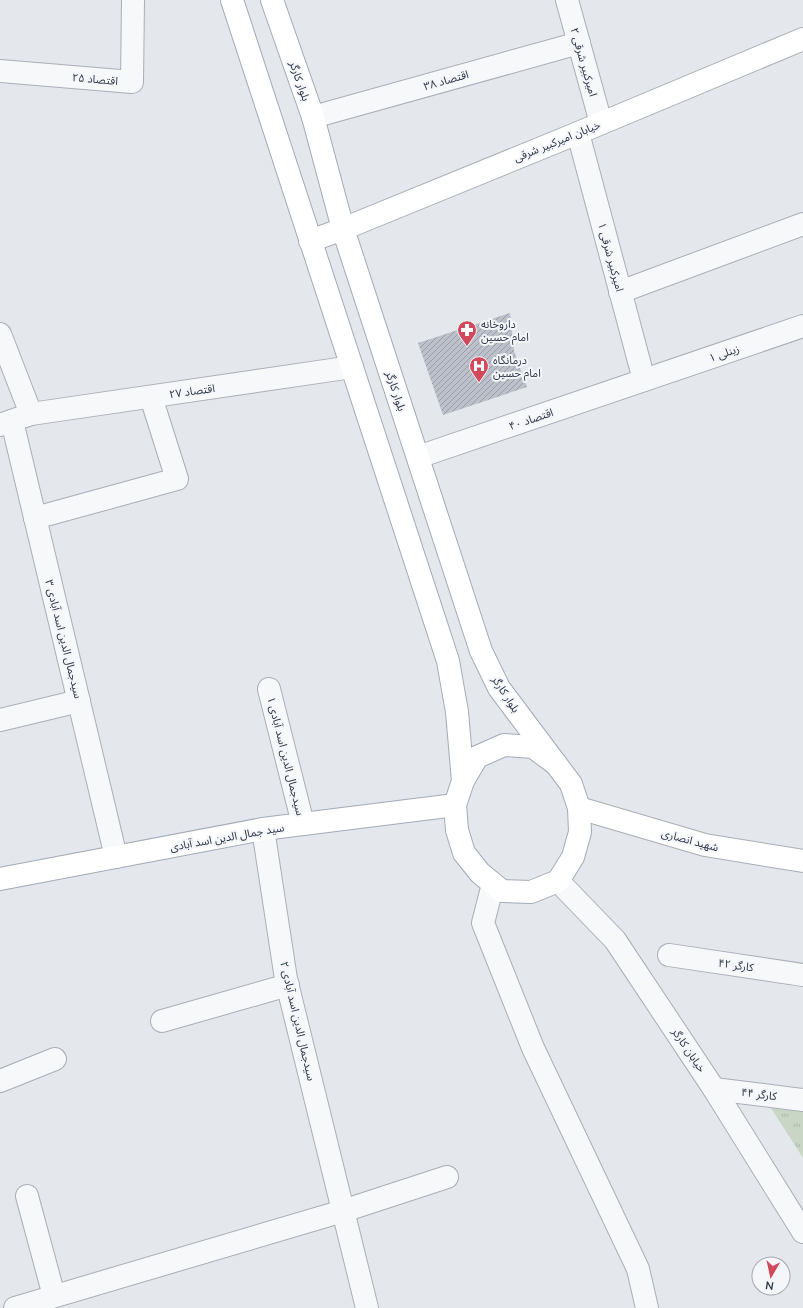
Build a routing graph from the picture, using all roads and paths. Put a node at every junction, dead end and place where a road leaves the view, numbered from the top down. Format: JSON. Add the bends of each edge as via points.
{"nodes":[{"id":1,"x":133,"y":0,"type":"edge"},
{"id":2,"x":232,"y":0,"type":"edge"},
{"id":3,"x":272,"y":0,"type":"edge"},
{"id":4,"x":567,"y":0,"type":"edge"},
{"id":5,"x":803,"y":39,"type":"edge"},
{"id":6,"x":579,"y":43,"type":"junction"},
{"id":7,"x":0,"y":71,"type":"edge"},
{"id":8,"x":313,"y":118,"type":"junction"},
{"id":9,"x":601,"y":123,"type":"junction"},
{"id":10,"x":578,"y":133,"type":"junction"},
{"id":11,"x":803,"y":224,"type":"edge"},
{"id":12,"x":343,"y":229,"type":"junction"},
{"id":13,"x":310,"y":241,"type":"junction"},
{"id":14,"x":620,"y":292,"type":"junction"},
{"id":15,"x":803,"y":326,"type":"edge"},
{"id":16,"x":0,"y":334,"type":"edge"},
{"id":17,"x":352,"y":367,"type":"junction"},
{"id":18,"x":644,"y":380,"type":"junction"},
{"id":19,"x":151,"y":397,"type":"junction"},
{"id":20,"x":14,"y":420,"type":"edge"},
{"id":21,"x":418,"y":457,"type":"junction"},
{"id":22,"x":35,"y":518,"type":"junction"},
{"id":23,"x":269,"y":689,"type":"dead end"},
{"id":24,"x":79,"y":701,"type":"junction"},
{"id":25,"x":0,"y":720,"type":"edge"},
{"id":26,"x":556,"y":764,"type":"junction"},
{"id":27,"x":463,"y":781,"type":"junction"},
{"id":28,"x":455,"y":805,"type":"junction"},
{"id":29,"x":579,"y":808,"type":"junction"},
{"id":30,"x":303,"y":824,"type":"junction"},
{"id":31,"x":263,"y":829,"type":"junction"},
{"id":32,"x":116,"y":857,"type":"junction"},
{"id":33,"x":803,"y":861,"type":"edge"},
{"id":34,"x":0,"y":880,"type":"edge"},
{"id":35,"x":558,"y":881,"type":"junction"},
{"id":36,"x":493,"y":884,"type":"junction"},
{"id":37,"x":669,"y":955,"type":"dead end"},
{"id":38,"x":803,"y":975,"type":"edge"},
{"id":39,"x":288,"y":985,"type":"junction"},
{"id":40,"x":162,"y":1021,"type":"dead end"},
{"id":41,"x":55,"y":1059,"type":"dead end"},
{"id":42,"x":0,"y":1081,"type":"edge"},
{"id":43,"x":714,"y":1089,"type":"junction"},
{"id":44,"x":803,"y":1100,"type":"edge"},
{"id":45,"x":447,"y":1177,"type":"dead end"},
{"id":46,"x":27,"y":1196,"type":"dead end"},
{"id":47,"x":343,"y":1211,"type":"junction"},
{"id":48,"x":803,"y":1232,"type":"edge"},
{"id":49,"x":54,"y":1296,"type":"junction"},
{"id":50,"x":15,"y":1308,"type":"edge"},
{"id":51,"x":367,"y":1308,"type":"edge"},
{"id":52,"x":647,"y":1308,"type":"edge"}],
"edges":[{"from":1,"to":7,"type":"street","name":"اقتصاد ۲۵","via":[[132,82]]},
{"from":2,"to":13,"type":"main road"},
{"from":3,"to":8,"type":"main road","name":"بلوار کارگر"},
{"from":4,"to":6,"type":"street","name":"امیرکبیر شرقی ۲"},
{"from":5,"to":9,"type":"main road","name":"خیابان امیرکبیر شرقی"},
{"from":6,"to":8,"type":"street","name":"۳۸ اقتصاد"},
{"from":6,"to":9,"type":"street","name":"امیرکبیر شرقی ۲"},
{"from":8,"to":12,"type":"main road","name":"بلوار کارگر"},
{"from":9,"to":10,"type":"main road","name":"خیابان امیرکبیر شرقی"},
{"from":10,"to":12,"type":"main road","name":"خیابان امیرکبیر شرقی"},
{"from":10,"to":14,"type":"street","name":"امیرکبیر شرقی ۱"},
{"from":11,"to":14,"type":"street"},
{"from":12,"to":13,"type":"main road","name":"خیابان امیرکبیر شرقی"},
{"from":12,"to":21,"type":"main road","name":"بلوار کارگر"},
{"from":13,"to":17,"type":"main road"},
{"from":14,"to":18,"type":"street","name":"امیرکبیر شرقی ۱"},
{"from":15,"to":18,"type":"street","name":"زینلی ۱"},
{"from":16,"to":20,"type":"street","name":"سیدجمال الدین اسد آبادی ۳"},
{"from":17,"to":19,"type":"street","name":"اقتصاد ۲۷"},
{"from":17,"to":27,"type":"main road","via":[[448,662],[457,712]]},
{"from":18,"to":21,"type":"street","name":"اقتصاد ۴۰"},
{"from":19,"to":20,"type":"street","name":"اقتصاد ۲۷"},
{"from":19,"to":22,"type":"street","via":[[177,479]]},
{"from":20,"to":22,"type":"street","name":"سیدجمال الدین اسد آبادی ۳"},
{"from":21,"to":26,"type":"main road","name":"بلوار کارگر","via":[[481,651],[499,688]]},
{"from":22,"to":24,"type":"street","name":"سیدجمال الدین اسد آبادی ۳"},
{"from":23,"to":30,"type":"street","name":"سیدجمال الدین اسد آبادی ۱"},
{"from":24,"to":25,"type":"street"},
{"from":24,"to":32,"type":"street","name":"سیدجمال الدین اسد آبادی ۳"},
{"from":26,"to":27,"type":"main road","via":[[533,746],[504,745],[478,757]]},
{"from":26,"to":29,"type":"main road","via":[[571,784]]},
{"from":27,"to":28,"type":"main road"},
{"from":28,"to":30,"type":"main road","name":"سید جمال الدین اسد آبادی"},
{"from":28,"to":36,"type":"main road","via":[[457,830],[464,853]]},
{"from":29,"to":33,"type":"main road","name":"شهید انصاری","via":[[705,845]]},
{"from":29,"to":35,"type":"main road","via":[[580,832],[573,857]]},
{"from":30,"to":31,"type":"main road","name":"سید جمال الدین اسد آبادی"},
{"from":31,"to":32,"type":"main road","name":"سید جمال الدین اسد آبادی"},
{"from":31,"to":39,"type":"street","name":"سیدجمال الدین اسد آبادی ۲"},
{"from":32,"to":34,"type":"main road","name":"سید جمال الدین اسد آبادی"},
{"from":35,"to":36,"type":"main road","via":[[531,892],[502,891]]},
{"from":35,"to":43,"type":"street","name":"خیابان کارگر","via":[[615,940]]},
{"from":36,"to":52,"type":"street","via":[[483,923],[533,1048],[638,1269]]},
{"from":37,"to":38,"type":"street","name":"کارگر ۴۲"},
{"from":39,"to":40,"type":"street"},
{"from":39,"to":47,"type":"street","name":"سیدجمال الدین اسد آبادی ۲"},
{"from":41,"to":42,"type":"street"},
{"from":43,"to":44,"type":"street","name":"کارگر ۴۴"},
{"from":43,"to":48,"type":"street","name":"خیابان کارگر"},
{"from":45,"to":47,"type":"street"},
{"from":46,"to":49,"type":"street"},
{"from":47,"to":49,"type":"street"},
{"from":47,"to":51,"type":"street","name":"سیدجمال الدین اسد آبادی ۲"},
{"from":49,"to":50,"type":"street"}]}
